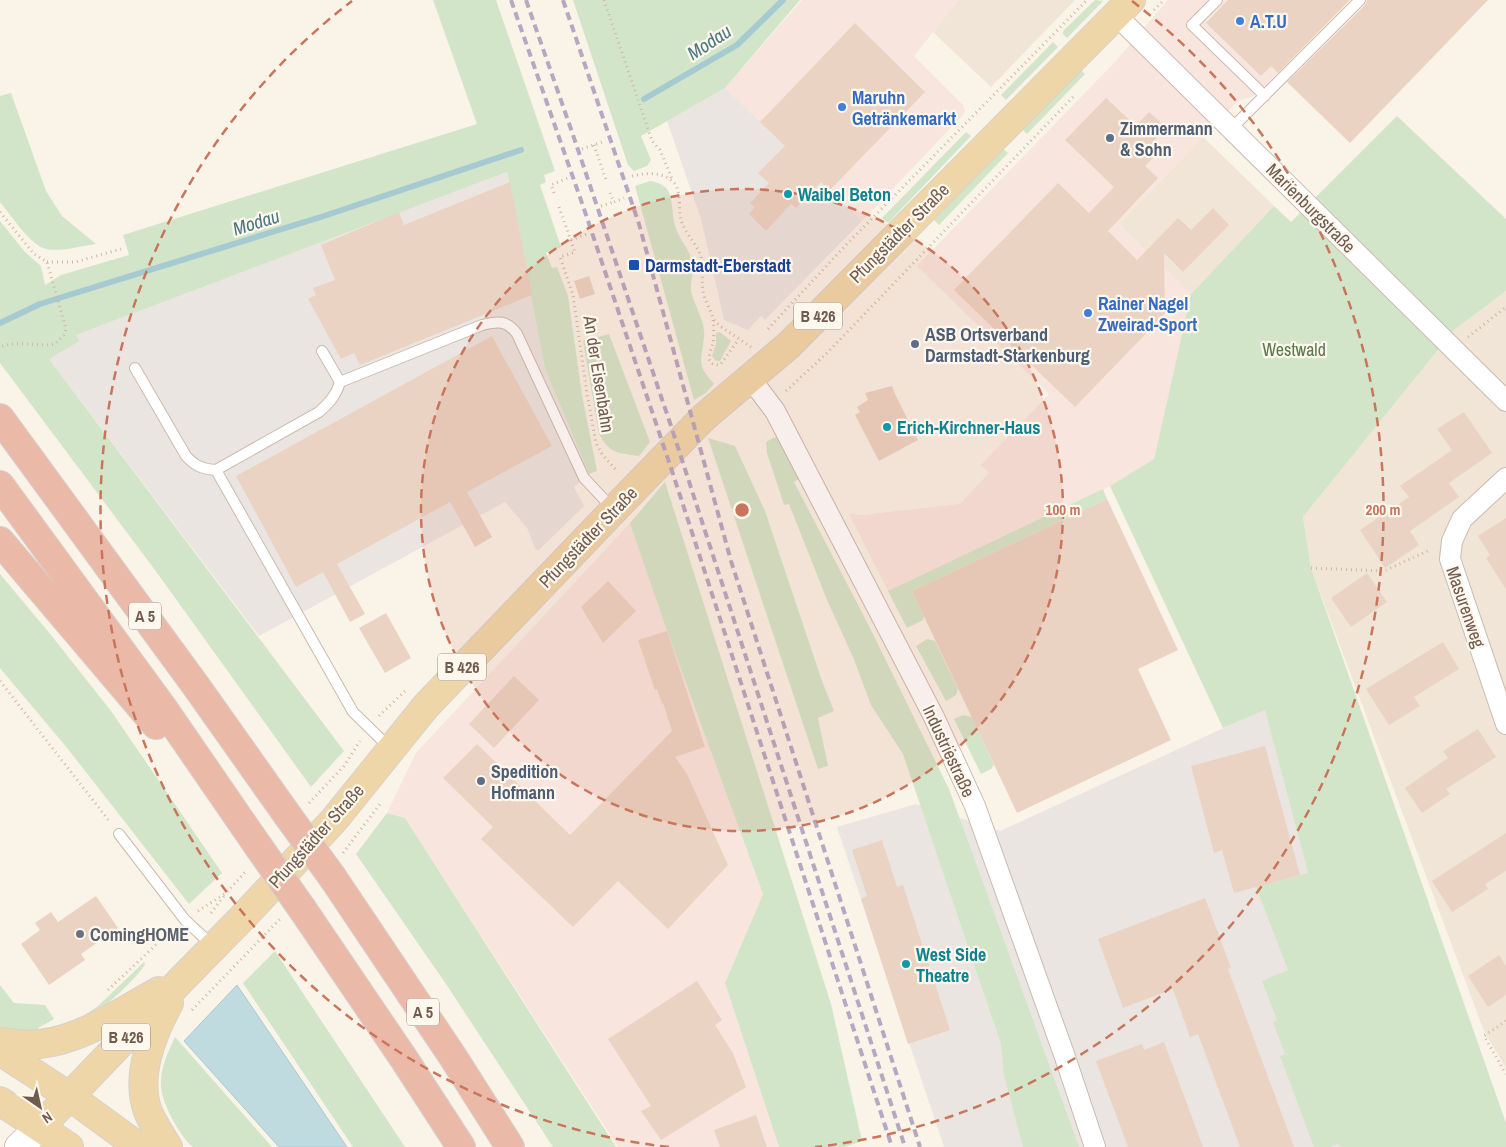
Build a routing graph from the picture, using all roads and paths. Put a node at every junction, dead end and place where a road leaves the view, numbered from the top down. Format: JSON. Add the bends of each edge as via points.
{"nodes":[{"id":1,"x":604,"y":0,"type":"edge"},
{"id":2,"x":1087,"y":0,"type":"edge"},
{"id":3,"x":1216,"y":0,"type":"edge"},
{"id":4,"x":1360,"y":0,"type":"edge"},
{"id":5,"x":1123,"y":7,"type":"edge"},
{"id":6,"x":1265,"y":96,"type":"junction"},
{"id":7,"x":1231,"y":129,"type":"junction"},
{"id":8,"x":605,"y":141,"type":"dead end"},
{"id":9,"x":594,"y":145,"type":"junction"},
{"id":10,"x":582,"y":149,"type":"dead end"},
{"id":11,"x":1022,"y":150,"type":"dead end"},
{"id":12,"x":632,"y":176,"type":"dead end"},
{"id":13,"x":568,"y":178,"type":"dead end"},
{"id":14,"x":606,"y":180,"type":"dead end"},
{"id":15,"x":673,"y":181,"type":"junction"},
{"id":16,"x":554,"y":193,"type":"dead end"},
{"id":17,"x":610,"y":193,"type":"dead end"},
{"id":18,"x":624,"y":198,"type":"dead end"},
{"id":19,"x":614,"y":202,"type":"junction"},
{"id":20,"x":601,"y":206,"type":"dead end"},
{"id":21,"x":559,"y":207,"type":"dead end"},
{"id":22,"x":0,"y":212,"type":"edge"},
{"id":23,"x":587,"y":234,"type":"dead end"},
{"id":24,"x":571,"y":240,"type":"junction"},
{"id":25,"x":121,"y":249,"type":"dead end"},
{"id":26,"x":47,"y":262,"type":"junction"},
{"id":27,"x":1506,"y":307,"type":"edge"},
{"id":28,"x":714,"y":320,"type":"junction"},
{"id":29,"x":765,"y":332,"type":"dead end"},
{"id":30,"x":739,"y":339,"type":"junction"},
{"id":31,"x":0,"y":347,"type":"edge"},
{"id":32,"x":752,"y":347,"type":"dead end"},
{"id":33,"x":1454,"y":348,"type":"junction"},
{"id":34,"x":322,"y":351,"type":"dead end"},
{"id":35,"x":135,"y":368,"type":"dead end"},
{"id":36,"x":750,"y":378,"type":"junction"},
{"id":37,"x":789,"y":380,"type":"dead end"},
{"id":38,"x":340,"y":382,"type":"junction"},
{"id":39,"x":1506,"y":401,"type":"edge"},
{"id":40,"x":0,"y":418,"type":"edge"},
{"id":41,"x":216,"y":470,"type":"junction"},
{"id":42,"x":623,"y":478,"type":"dead end"},
{"id":43,"x":1506,"y":478,"type":"edge"},
{"id":44,"x":0,"y":485,"type":"edge"},
{"id":45,"x":614,"y":510,"type":"junction"},
{"id":46,"x":0,"y":541,"type":"edge"},
{"id":47,"x":1452,"y":541,"type":"junction"},
{"id":48,"x":1311,"y":568,"type":"dead end"},
{"id":49,"x":0,"y":681,"type":"edge"},
{"id":50,"x":1506,"y":724,"type":"edge"},
{"id":51,"x":390,"y":748,"type":"junction"},
{"id":52,"x":119,"y":834,"type":"joint"},
{"id":53,"x":258,"y":846,"type":"junction"},
{"id":54,"x":226,"y":893,"type":"dead end"},
{"id":55,"x":207,"y":918,"type":"dead end"},
{"id":56,"x":185,"y":920,"type":"junction"},
{"id":57,"x":213,"y":947,"type":"junction"},
{"id":58,"x":182,"y":978,"type":"junction"},
{"id":59,"x":102,"y":995,"type":"dead end"},
{"id":60,"x":1506,"y":1021,"type":"edge"},
{"id":61,"x":0,"y":1042,"type":"edge"},
{"id":62,"x":0,"y":1051,"type":"edge"},
{"id":63,"x":1506,"y":1074,"type":"edge"},
{"id":64,"x":69,"y":1096,"type":"junction"},
{"id":65,"x":0,"y":1102,"type":"edge"},
{"id":66,"x":40,"y":1127,"type":"junction"},
{"id":67,"x":20,"y":1147,"type":"edge"},
{"id":68,"x":69,"y":1147,"type":"edge"},
{"id":69,"x":139,"y":1147,"type":"edge"},
{"id":70,"x":168,"y":1147,"type":"edge"},
{"id":71,"x":461,"y":1147,"type":"edge"},
{"id":72,"x":510,"y":1147,"type":"edge"},
{"id":73,"x":1095,"y":1147,"type":"edge"}],
"edges":[{"from":1,"to":15,"type":"path","via":[[652,141],[660,150]]},
{"from":2,"to":29,"type":"path","via":[[870,220]]},
{"from":3,"to":6,"type":"lane","via":[[1192,25]]},
{"from":4,"to":6,"type":"lane"},
{"from":5,"to":7,"type":"street","name":"Marienburgstraße"},
{"from":5,"to":36,"type":"main road","name":"Pfungstädter Straße","number":"B 426","via":[[789,345]]},
{"from":6,"to":7,"type":"lane"},
{"from":7,"to":33,"type":"street","name":"Marienburgstraße"},
{"from":8,"to":9,"type":"path"},
{"from":9,"to":10,"type":"path"},
{"from":9,"to":14,"type":"path"},
{"from":11,"to":37,"type":"path","via":[[794,384]]},
{"from":12,"to":15,"type":"path","via":[[653,173]]},
{"from":13,"to":16,"type":"path","via":[[551,185]]},
{"from":15,"to":28,"type":"path","via":[[682,223],[703,263],[704,296]]},
{"from":17,"to":19,"type":"path"},
{"from":18,"to":19,"type":"path"},
{"from":19,"to":20,"type":"path"},
{"from":21,"to":24,"type":"path"},
{"from":22,"to":26,"type":"path","via":[[34,254]]},
{"from":23,"to":24,"type":"path"},
{"from":24,"to":42,"type":"path","name":"An der Eisenbahn","via":[[575,252],[560,257],[573,296],[596,443]]},
{"from":25,"to":26,"type":"path","via":[[75,262]]},
{"from":26,"to":31,"type":"path","via":[[64,320],[64,335],[55,344],[16,343]]},
{"from":27,"to":33,"type":"path"},
{"from":28,"to":30,"type":"path"},
{"from":28,"to":30,"type":"path","via":[[713,342],[708,354],[713,364],[720,365]]},
{"from":30,"to":32,"type":"path"},
{"from":33,"to":39,"type":"street","name":"Marienburgstraße"},
{"from":34,"to":38,"type":"lane"},
{"from":35,"to":41,"type":"lane","via":[[186,456],[203,469]]},
{"from":36,"to":45,"type":"main road","name":"Pfungstädter Straße","number":"B 426","via":[[703,418]]},
{"from":36,"to":73,"type":"street","name":"Industriestraße","via":[[770,402],[959,769],[978,814]]},
{"from":38,"to":41,"type":"lane","via":[[337,393],[319,412]]},
{"from":38,"to":45,"type":"lane","via":[[482,325],[494,322],[512,326],[584,478]]},
{"from":40,"to":72,"type":"highway","number":"A 5","bridge":true,"via":[[333,878]]},
{"from":41,"to":51,"type":"lane","via":[[353,712]]},
{"from":43,"to":47,"type":"street","name":"Masurenweg","via":[[1462,519]]},
{"from":44,"to":53,"type":"highway","number":"A 5","via":[[163,708]]},
{"from":45,"to":51,"type":"main road","name":"Pfungstädter Straße","number":"B 426","via":[[466,662]]},
{"from":46,"to":53,"type":"highway"},
{"from":47,"to":48,"type":"path","via":[[1384,571]]},
{"from":47,"to":50,"type":"street","name":"Masurenweg","via":[[1450,559]]},
{"from":49,"to":52,"type":"path"},
{"from":51,"to":57,"type":"main road","name":"Pfungstädter Straße","number":"B 426","via":[[334,820]]},
{"from":52,"to":56,"type":"lane"},
{"from":53,"to":71,"type":"highway","number":"A 5","bridge":true},
{"from":54,"to":55,"type":"path"},
{"from":56,"to":57,"type":"lane"},
{"from":56,"to":59,"type":"path"},
{"from":57,"to":58,"type":"main road","name":"Pfungstädter Straße","number":"B 426"},
{"from":58,"to":61,"type":"main road","number":"B 426","via":[[85,1032],[51,1043]]},
{"from":58,"to":64,"type":"main road","name":"Pfungstädter Straße","number":"B 426"},
{"from":58,"to":70,"type":"main road","via":[[154,1035],[145,1067],[144,1095],[148,1112]]},
{"from":60,"to":63,"type":"path","via":[[1484,1036]]},
{"from":62,"to":64,"type":"main road"},
{"from":64,"to":66,"type":"main road","number":"B 426"},
{"from":64,"to":69,"type":"main road"},
{"from":65,"to":66,"type":"main road"},
{"from":66,"to":67,"type":"main road"},
{"from":66,"to":68,"type":"main road"}]}
